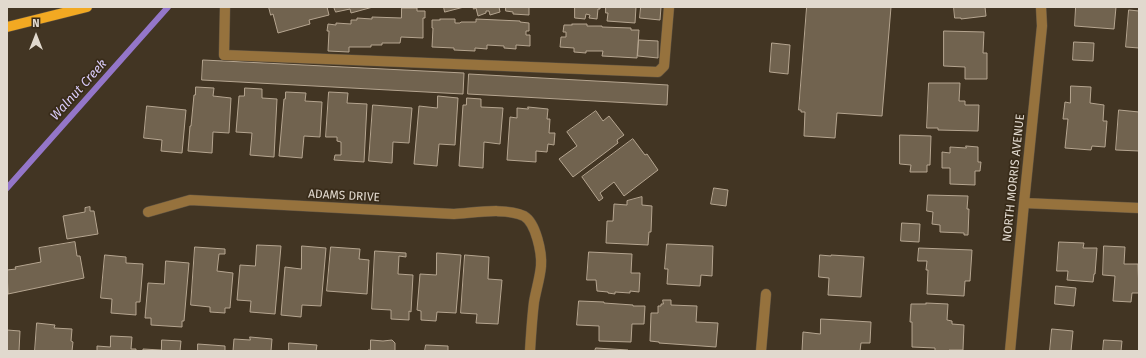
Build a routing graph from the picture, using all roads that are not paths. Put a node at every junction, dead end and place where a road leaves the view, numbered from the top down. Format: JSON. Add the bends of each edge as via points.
{"nodes":[{"id":1,"x":86,"y":7,"type":"edge"},
{"id":2,"x":225,"y":7,"type":"edge"},
{"id":3,"x":669,"y":7,"type":"edge"},
{"id":4,"x":1041,"y":7,"type":"edge"},
{"id":5,"x":7,"y":27,"type":"edge"},
{"id":6,"x":1024,"y":203,"type":"junction"},
{"id":7,"x":1139,"y":208,"type":"edge"},
{"id":8,"x":148,"y":212,"type":"dead end"},
{"id":9,"x":766,"y":294,"type":"dead end"},
{"id":10,"x":530,"y":351,"type":"edge"},
{"id":11,"x":762,"y":351,"type":"edge"},
{"id":12,"x":1010,"y":351,"type":"edge"}],
"edges":[{"from":1,"to":5,"type":"main road"},
{"from":2,"to":3,"type":"street","via":[[224,55],[658,72],[664,66]]},
{"from":4,"to":6,"type":"street","name":"NORTH MORRIS AVENUE","via":[[1042,26]]},
{"from":6,"to":7,"type":"street"},
{"from":6,"to":12,"type":"street","name":"NORTH MORRIS AVENUE"},
{"from":8,"to":10,"type":"street","name":"ADAMS DRIVE","via":[[190,200],[454,214],[508,212],[525,217],[534,228],[541,266],[534,303]]},
{"from":9,"to":11,"type":"street"}]}
